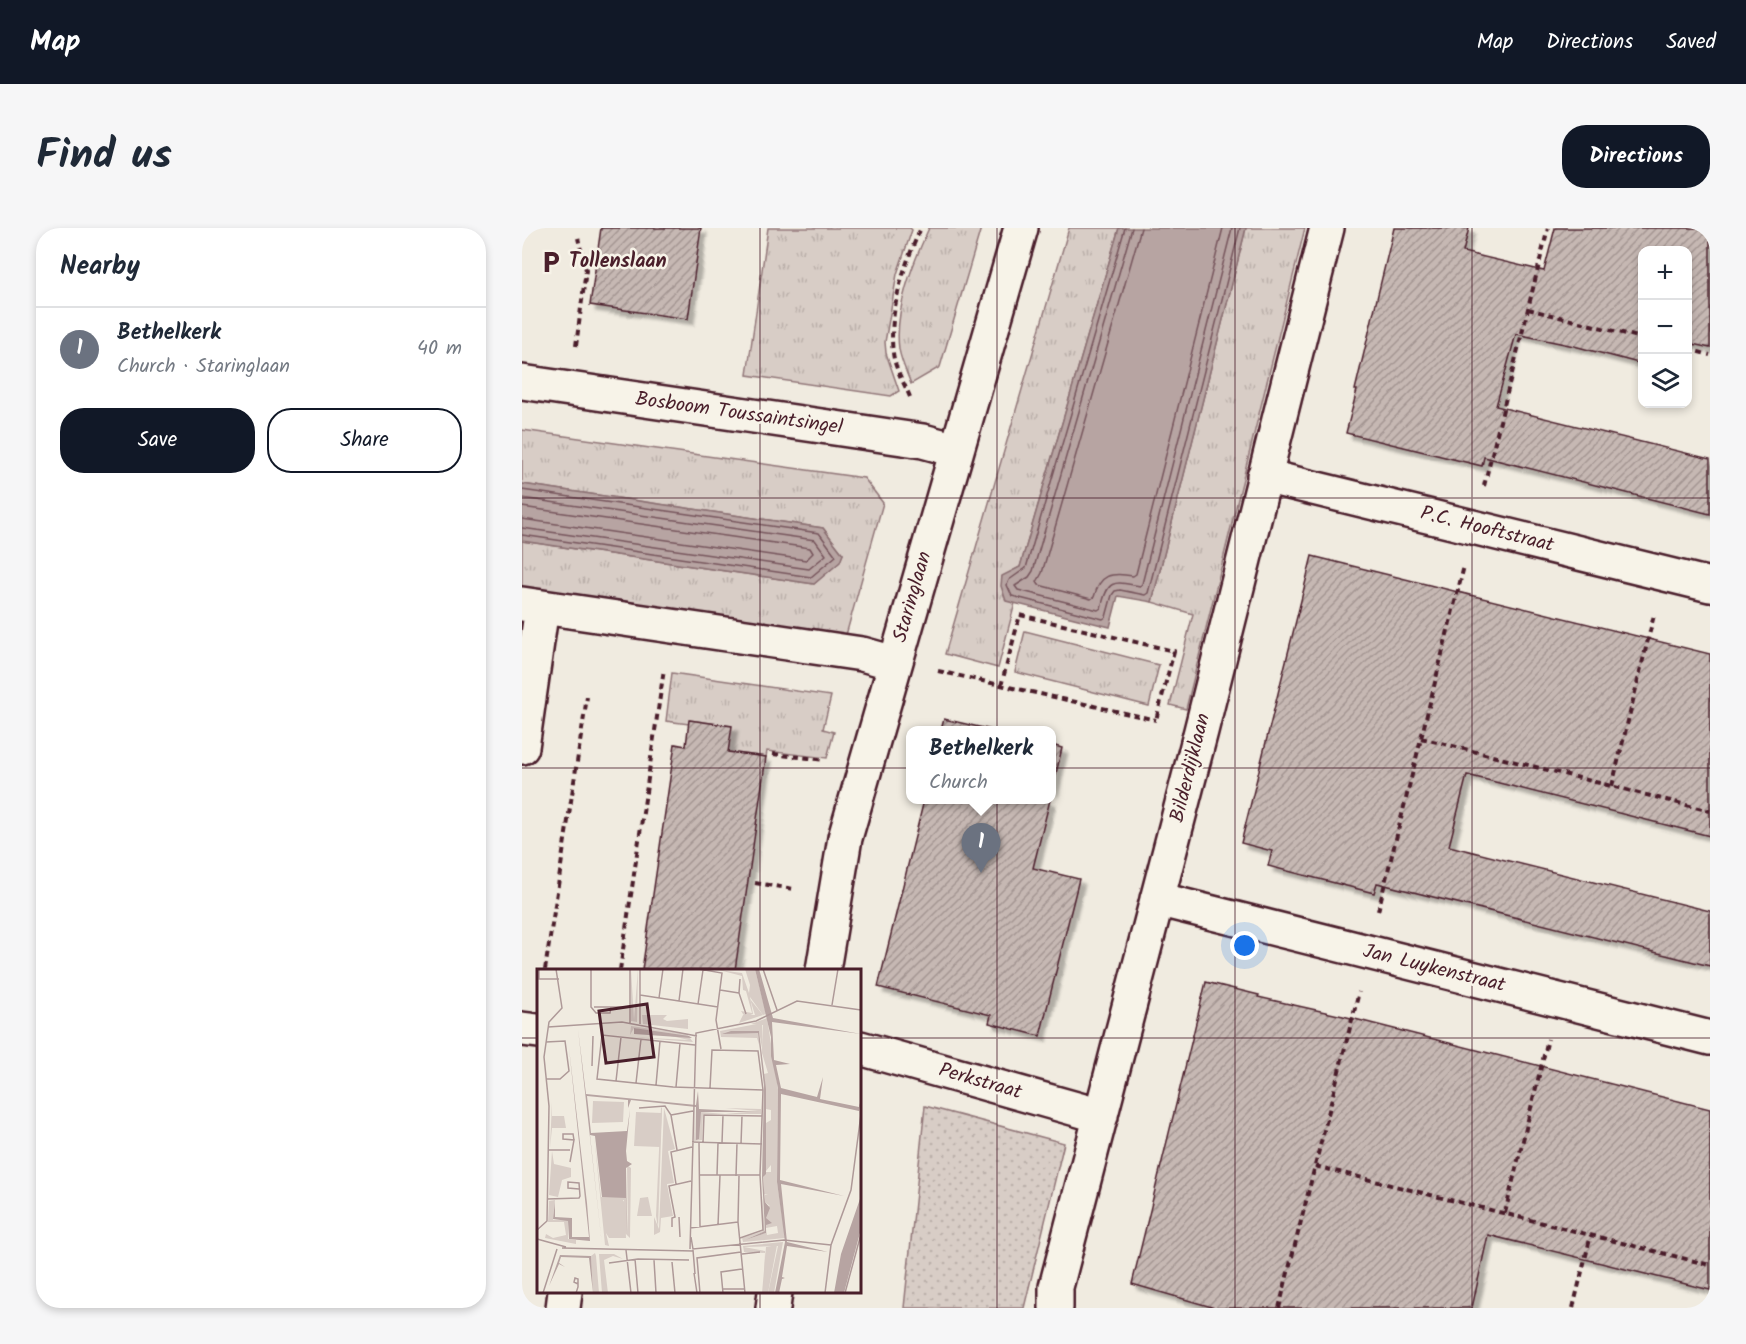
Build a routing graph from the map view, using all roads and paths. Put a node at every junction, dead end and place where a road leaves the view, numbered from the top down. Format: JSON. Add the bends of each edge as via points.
{"nodes":[{"id":1,"x":921,"y":228,"type":"edge"},
{"id":2,"x":1021,"y":228,"type":"edge"},
{"id":3,"x":1327,"y":228,"type":"edge"},
{"id":4,"x":1548,"y":228,"type":"edge"},
{"id":5,"x":578,"y":238,"type":"dead end"},
{"id":6,"x":1528,"y":309,"type":"junction"},
{"id":7,"x":1638,"y":337,"type":"edge"},
{"id":8,"x":1692,"y":350,"type":"edge"},
{"id":9,"x":1710,"y":355,"type":"edge"},
{"id":10,"x":522,"y":382,"type":"edge"},
{"id":11,"x":570,"y":388,"type":"junction"},
{"id":12,"x":923,"y":441,"type":"junction"},
{"id":13,"x":956,"y":450,"type":"junction"},
{"id":14,"x":1264,"y":476,"type":"junction"},
{"id":15,"x":1474,"y":527,"type":"junction"},
{"id":16,"x":1664,"y":574,"type":"junction"},
{"id":17,"x":1710,"y":585,"type":"edge"},
{"id":18,"x":532,"y":606,"type":"edge"},
{"id":19,"x":670,"y":626,"type":"junction"},
{"id":20,"x":894,"y":663,"type":"junction"},
{"id":21,"x":937,"y":670,"type":"dead end"},
{"id":22,"x":1002,"y":686,"type":"junction"},
{"id":23,"x":586,"y":697,"type":"dead end"},
{"id":24,"x":1156,"y":720,"type":"junction"},
{"id":25,"x":1201,"y":731,"type":"junction"},
{"id":26,"x":1421,"y":738,"type":"junction"},
{"id":27,"x":522,"y":747,"type":"edge"},
{"id":28,"x":772,"y":754,"type":"dead end"},
{"id":29,"x":832,"y":761,"type":"dead end"},
{"id":30,"x":1612,"y":786,"type":"junction"},
{"id":31,"x":1710,"y":810,"type":"edge"},
{"id":32,"x":755,"y":883,"type":"dead end"},
{"id":33,"x":804,"y":890,"type":"dead end"},
{"id":34,"x":1157,"y":899,"type":"junction"},
{"id":35,"x":1368,"y":952,"type":"junction"},
{"id":36,"x":545,"y":969,"type":"edge"},
{"id":37,"x":620,"y":969,"type":"edge"},
{"id":38,"x":823,"y":969,"type":"edge"},
{"id":39,"x":1557,"y":1000,"type":"junction"},
{"id":40,"x":522,"y":1029,"type":"edge"},
{"id":41,"x":537,"y":1031,"type":"edge"},
{"id":42,"x":1710,"y":1038,"type":"edge"},
{"id":43,"x":861,"y":1048,"type":"edge"},
{"id":44,"x":1101,"y":1116,"type":"junction"},
{"id":45,"x":1315,"y":1166,"type":"junction"},
{"id":46,"x":1505,"y":1213,"type":"junction"},
{"id":47,"x":1591,"y":1235,"type":"junction"},
{"id":48,"x":1710,"y":1265,"type":"edge"},
{"id":49,"x":565,"y":1293,"type":"edge"},
{"id":50,"x":775,"y":1293,"type":"edge"},
{"id":51,"x":563,"y":1308,"type":"edge"},
{"id":52,"x":773,"y":1308,"type":"edge"},
{"id":53,"x":1056,"y":1308,"type":"edge"},
{"id":54,"x":1279,"y":1308,"type":"edge"},
{"id":55,"x":1573,"y":1308,"type":"edge"}],
"edges":[{"from":1,"to":12,"type":"path","via":[[899,288],[892,340],[895,361]]},
{"from":2,"to":13,"type":"street","name":"Staringlaan"},
{"from":3,"to":14,"type":"street","name":"Bilderdijklaan"},
{"from":4,"to":6,"type":"path"},
{"from":5,"to":11,"type":"path","via":[[586,270]]},
{"from":6,"to":7,"type":"path"},
{"from":6,"to":15,"type":"path"},
{"from":8,"to":9,"type":"path"},
{"from":10,"to":11,"type":"street","name":"Bosboom Toussaintsingel"},
{"from":11,"to":12,"type":"street","name":"Bosboom Toussaintsingel"},
{"from":12,"to":13,"type":"street","name":"Bosboom Toussaintsingel"},
{"from":13,"to":20,"type":"street","name":"Staringlaan"},
{"from":14,"to":15,"type":"street","name":"P.C. Hooftstraat"},
{"from":14,"to":25,"type":"street","name":"Bilderdijklaan"},
{"from":15,"to":16,"type":"street","name":"P.C. Hooftstraat"},
{"from":15,"to":26,"type":"path"},
{"from":16,"to":17,"type":"street","name":"P.C. Hooftstraat"},
{"from":16,"to":30,"type":"path"},
{"from":18,"to":19,"type":"street"},
{"from":18,"to":27,"type":"street"},
{"from":19,"to":20,"type":"street","via":[[862,654]]},
{"from":19,"to":37,"type":"path"},
{"from":20,"to":38,"type":"street","name":"Staringlaan","via":[[845,838]]},
{"from":21,"to":22,"type":"path"},
{"from":22,"to":24,"type":"path"},
{"from":22,"to":24,"type":"path","via":[[1020,615],[1174,651]]},
{"from":23,"to":36,"type":"path"},
{"from":24,"to":25,"type":"path"},
{"from":25,"to":34,"type":"street","name":"Bilderdijklaan"},
{"from":26,"to":30,"type":"path"},
{"from":26,"to":35,"type":"path"},
{"from":28,"to":29,"type":"path"},
{"from":30,"to":31,"type":"path"},
{"from":32,"to":33,"type":"path"},
{"from":34,"to":35,"type":"street","name":"Jan Luykenstraat"},
{"from":34,"to":44,"type":"street","name":"Bilderdijklaan"},
{"from":35,"to":39,"type":"street","name":"Jan Luykenstraat"},
{"from":35,"to":45,"type":"path"},
{"from":39,"to":42,"type":"street","name":"Jan Luykenstraat"},
{"from":39,"to":46,"type":"path"},
{"from":40,"to":41,"type":"street"},
{"from":43,"to":44,"type":"street","name":"Perkstraat"},
{"from":44,"to":53,"type":"street","name":"Bilderdijklaan","via":[[1056,1287]]},
{"from":45,"to":46,"type":"path"},
{"from":45,"to":54,"type":"path"},
{"from":46,"to":47,"type":"path"},
{"from":47,"to":48,"type":"path"},
{"from":47,"to":55,"type":"path"},
{"from":49,"to":51,"type":"street"},
{"from":50,"to":52,"type":"street"}]}
